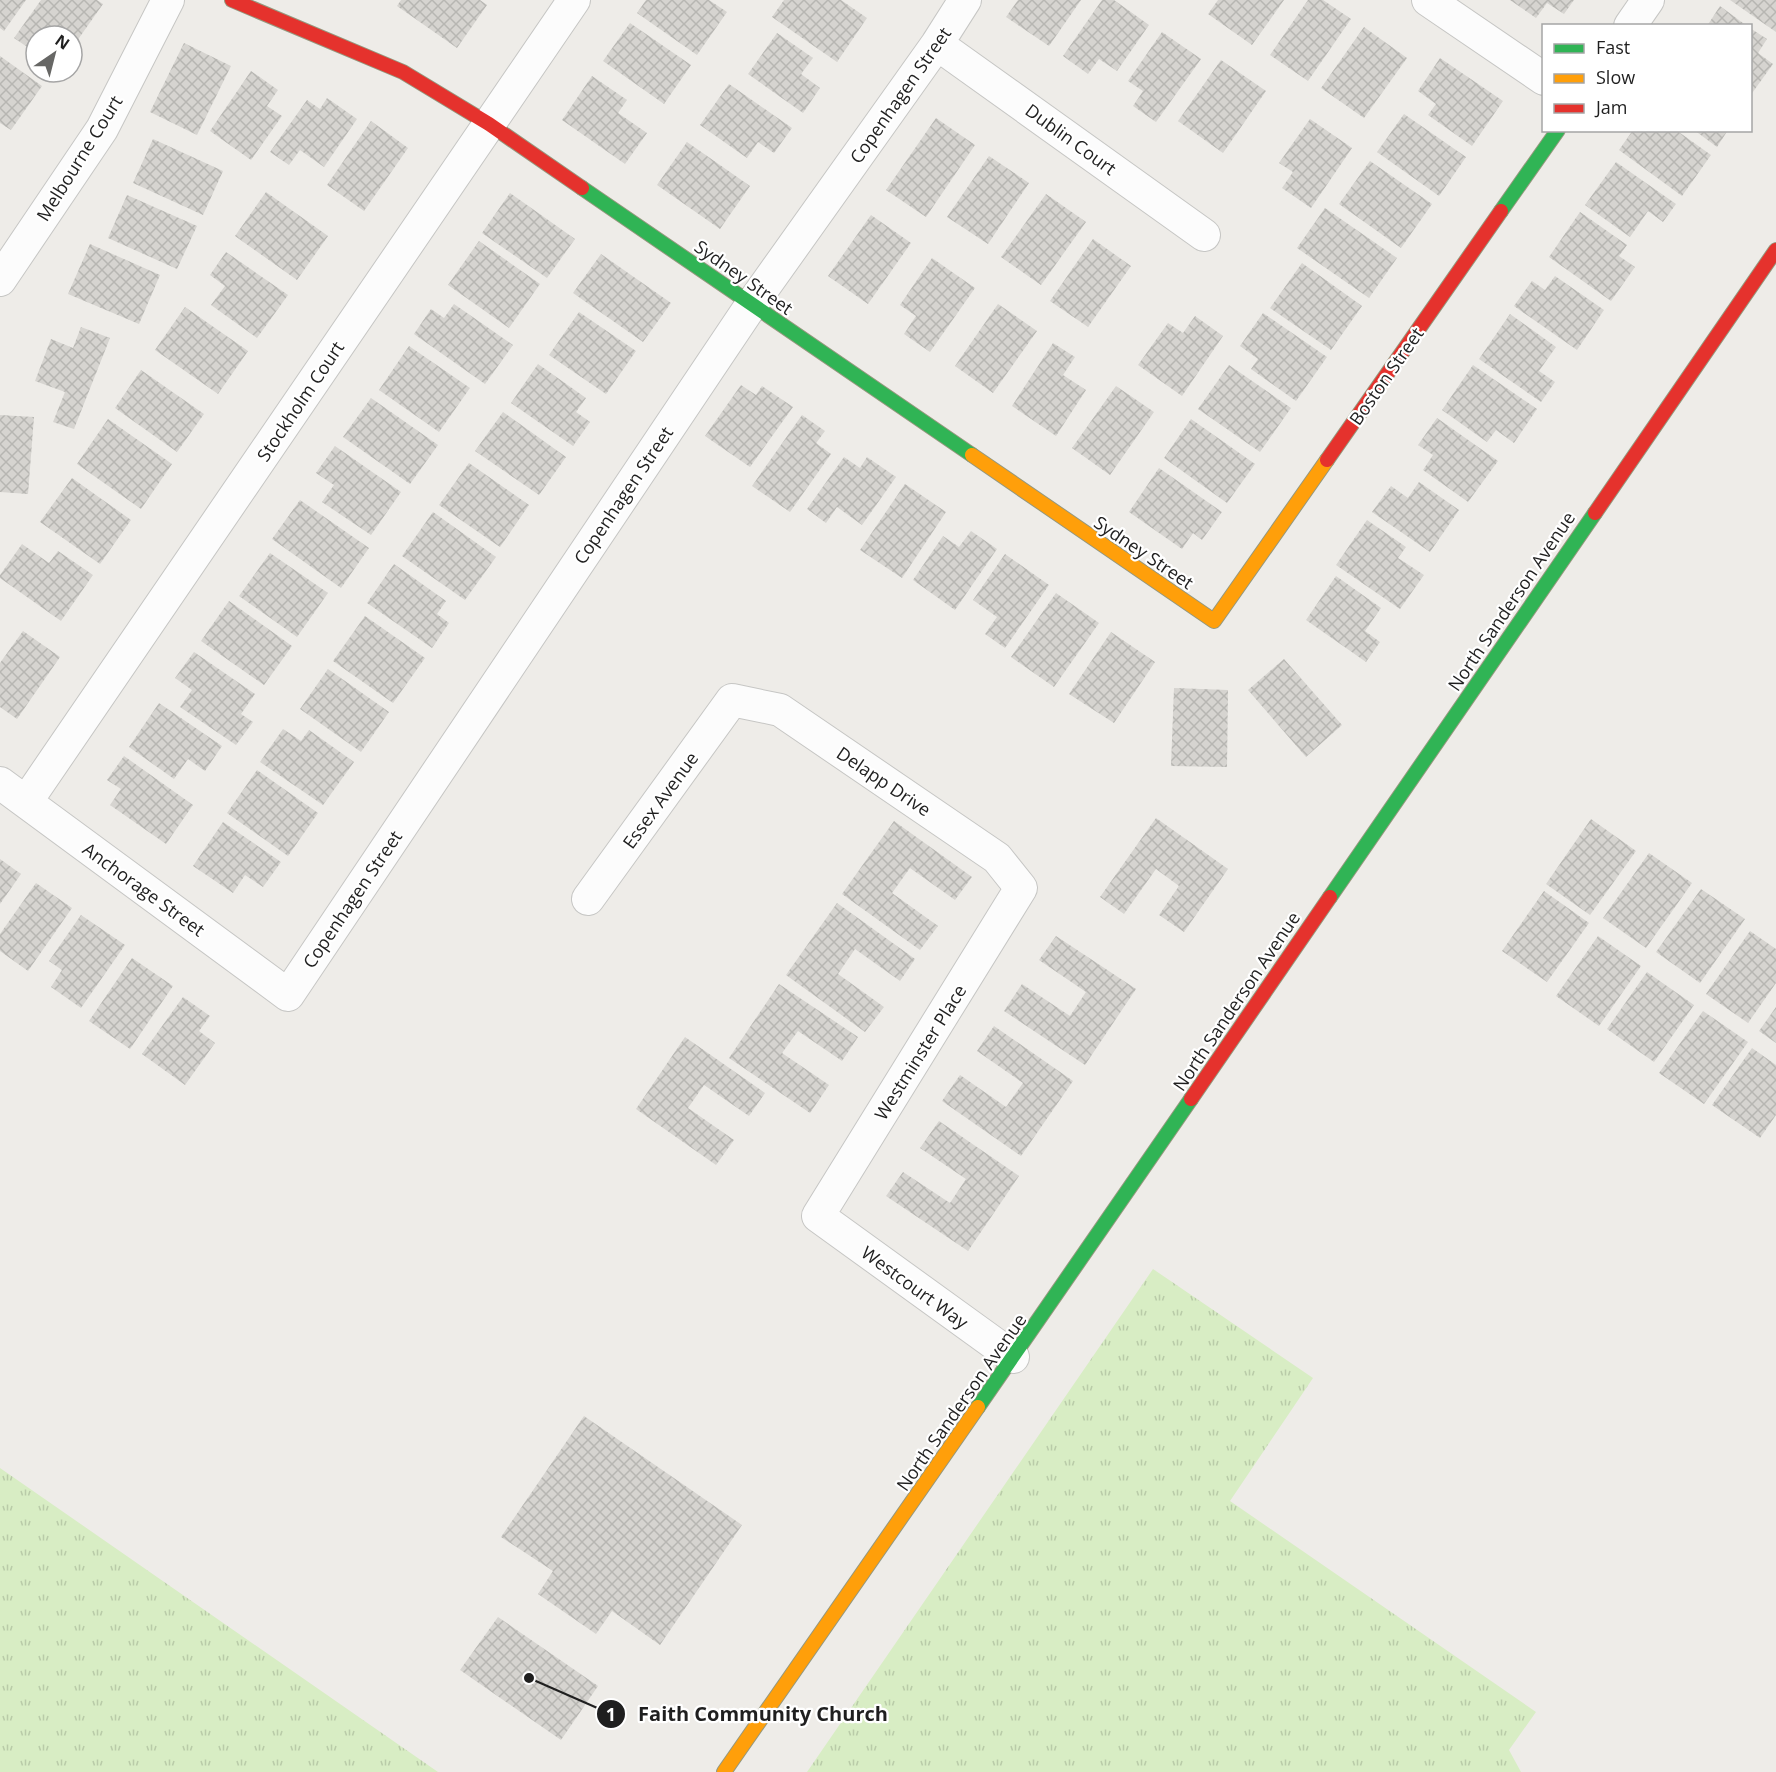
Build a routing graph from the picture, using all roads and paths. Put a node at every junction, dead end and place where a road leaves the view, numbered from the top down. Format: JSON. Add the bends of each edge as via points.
{"nodes":[{"id":1,"x":168,"y":0,"type":"edge"},
{"id":2,"x":232,"y":0,"type":"edge"},
{"id":3,"x":574,"y":0,"type":"edge"},
{"id":4,"x":965,"y":0,"type":"edge"},
{"id":5,"x":1428,"y":0,"type":"edge"},
{"id":6,"x":1648,"y":0,"type":"edge"},
{"id":7,"x":1631,"y":24,"type":"edge"},
{"id":8,"x":938,"y":44,"type":"junction"},
{"id":9,"x":1542,"y":78,"type":"edge"},
{"id":10,"x":489,"y":124,"type":"junction"},
{"id":11,"x":1557,"y":132,"type":"edge"},
{"id":12,"x":1204,"y":235,"type":"dead end"},
{"id":13,"x":1776,"y":250,"type":"edge"},
{"id":14,"x":0,"y":280,"type":"edge"},
{"id":15,"x":752,"y":304,"type":"junction"},
{"id":16,"x":1214,"y":621,"type":"joint"},
{"id":17,"x":732,"y":700,"type":"joint"},
{"id":18,"x":0,"y":783,"type":"edge"},
{"id":19,"x":26,"y":802,"type":"junction"},
{"id":20,"x":1021,"y":888,"type":"joint"},
{"id":21,"x":588,"y":899,"type":"dead end"},
{"id":22,"x":288,"y":995,"type":"joint"},
{"id":23,"x":818,"y":1216,"type":"joint"},
{"id":24,"x":1013,"y":1357,"type":"junction"},
{"id":25,"x":724,"y":1772,"type":"edge"}],
"edges":[{"from":1,"to":14,"type":"street","name":"Melbourne Court","via":[[102,129]]},
{"from":2,"to":10,"type":"main road","name":"Sydney Street","via":[[403,72]]},
{"from":3,"to":10,"type":"street","name":"Stockholm Court"},
{"from":4,"to":8,"type":"street","name":"Copenhagen Street"},
{"from":5,"to":9,"type":"street"},
{"from":6,"to":7,"type":"street"},
{"from":8,"to":12,"type":"street","name":"Dublin Court"},
{"from":8,"to":15,"type":"street","name":"Copenhagen Street"},
{"from":10,"to":15,"type":"main road","name":"Sydney Street"},
{"from":10,"to":19,"type":"street","name":"Stockholm Court"},
{"from":11,"to":16,"type":"main road","name":"Boston Street"},
{"from":13,"to":24,"type":"main road","name":"North Sanderson Avenue"},
{"from":15,"to":16,"type":"main road","name":"Sydney Street"},
{"from":15,"to":22,"type":"street","name":"Copenhagen Street"},
{"from":17,"to":20,"type":"street","name":"Delapp Drive","via":[[780,710],[997,858]]},
{"from":17,"to":21,"type":"street","name":"Essex Avenue"},
{"from":18,"to":19,"type":"street","name":"Anchorage Street"},
{"from":19,"to":22,"type":"street","name":"Anchorage Street"},
{"from":20,"to":23,"type":"street","name":"Westminster Place"},
{"from":23,"to":24,"type":"street","name":"Westcourt Way"},
{"from":24,"to":25,"type":"main road","name":"North Sanderson Avenue"}]}
